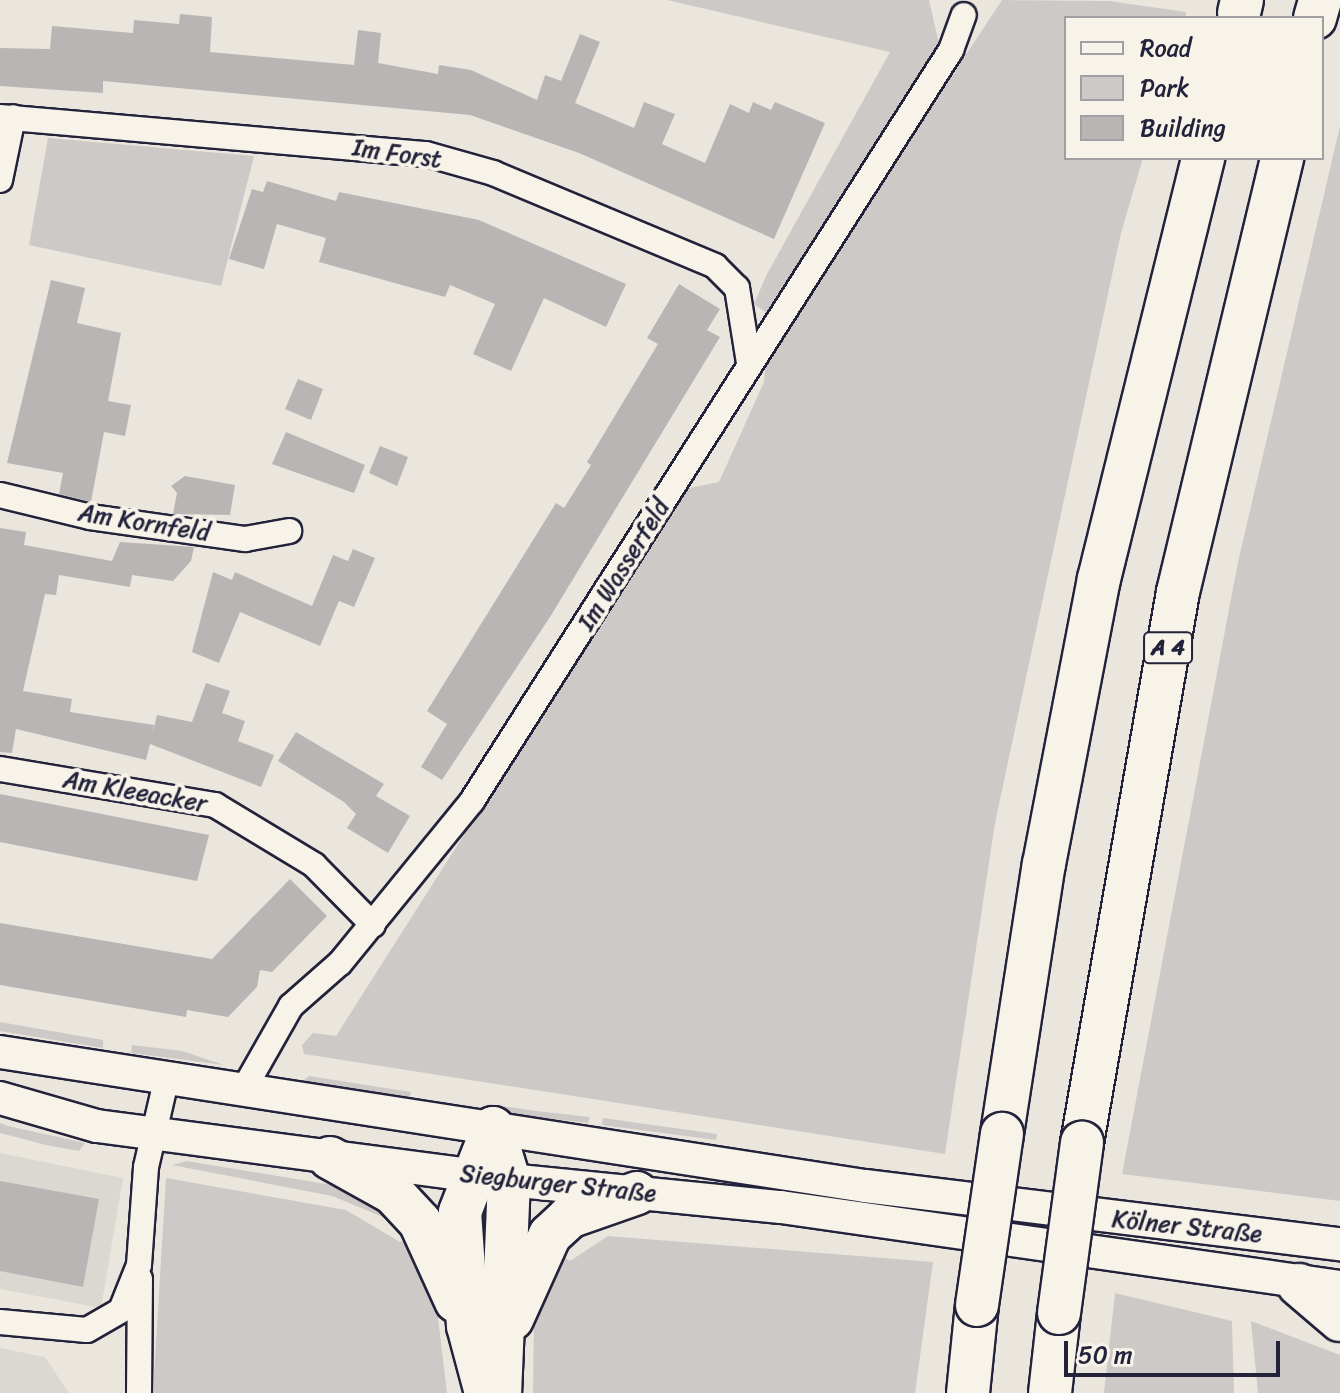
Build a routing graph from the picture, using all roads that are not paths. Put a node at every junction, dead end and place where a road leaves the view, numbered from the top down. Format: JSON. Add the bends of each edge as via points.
{"nodes":[{"id":1,"x":964,"y":15,"type":"dead end"},
{"id":2,"x":7,"y":117,"type":"edge"},
{"id":3,"x":1203,"y":160,"type":"edge"},
{"id":4,"x":1282,"y":160,"type":"edge"},
{"id":5,"x":0,"y":180,"type":"edge"},
{"id":6,"x":749,"y":363,"type":"junction"},
{"id":7,"x":0,"y":495,"type":"edge"},
{"id":8,"x":289,"y":531,"type":"dead end"},
{"id":9,"x":0,"y":769,"type":"edge"},
{"id":10,"x":373,"y":925,"type":"junction"},
{"id":11,"x":0,"y":1052,"type":"edge"},
{"id":12,"x":167,"y":1077,"type":"junction"},
{"id":13,"x":245,"y":1087,"type":"junction"},
{"id":14,"x":0,"y":1098,"type":"edge"},
{"id":15,"x":493,"y":1128,"type":"junction"},
{"id":16,"x":154,"y":1134,"type":"junction"},
{"id":17,"x":330,"y":1158,"type":"junction"},
{"id":18,"x":490,"y":1178,"type":"junction"},
{"id":19,"x":637,"y":1193,"type":"junction"},
{"id":20,"x":1035,"y":1210,"type":"joint"},
{"id":21,"x":1340,"y":1244,"type":"edge"},
{"id":22,"x":1120,"y":1255,"type":"joint"},
{"id":23,"x":139,"y":1265,"type":"junction"},
{"id":24,"x":1299,"y":1285,"type":"junction"},
{"id":25,"x":1340,"y":1287,"type":"edge"},
{"id":26,"x":1340,"y":1320,"type":"edge"},
{"id":27,"x":0,"y":1322,"type":"edge"},
{"id":28,"x":484,"y":1338,"type":"junction"},
{"id":29,"x":139,"y":1393,"type":"edge"},
{"id":30,"x":486,"y":1393,"type":"edge"},
{"id":31,"x":500,"y":1393,"type":"edge"},
{"id":32,"x":968,"y":1393,"type":"edge"},
{"id":33,"x":1050,"y":1393,"type":"edge"}],
"edges":[{"from":1,"to":6,"type":"street","name":"Im Wasserfeld","via":[[951,50]]},
{"from":2,"to":5,"type":"street"},
{"from":2,"to":6,"type":"street","name":"Im Forst","via":[[426,154],[493,173],[715,266],[737,288]]},
{"from":3,"to":32,"type":"highway","bridge":true,"via":[[1099,579],[1044,864]]},
{"from":4,"to":33,"type":"highway","number":"A 4","bridge":true,"via":[[1178,592],[1082,1143]]},
{"from":6,"to":10,"type":"street","name":"Im Wasserfeld","via":[[472,801]]},
{"from":7,"to":8,"type":"street","name":"Am Kornfeld","via":[[90,517],[245,539]]},
{"from":9,"to":10,"type":"street","name":"Am Kleeacker","via":[[215,805],[314,865]]},
{"from":10,"to":13,"type":"street","name":"Im Wasserfeld","via":[[291,1006]]},
{"from":11,"to":12,"type":"main road","name":"Siegburger Straße"},
{"from":12,"to":13,"type":"main road","name":"Siegburger Straße"},
{"from":12,"to":16,"type":"street"},
{"from":13,"to":15,"type":"main road","name":"Siegburger Straße"},
{"from":14,"to":16,"type":"main road","name":"Siegburger Straße","via":[[97,1126]]},
{"from":15,"to":18,"type":"highway"},
{"from":15,"to":20,"type":"main road","name":"Siegburger Straße"},
{"from":16,"to":17,"type":"main road","name":"Siegburger Straße"},
{"from":16,"to":23,"type":"street","via":[[144,1185]]},
{"from":17,"to":18,"type":"main road","name":"Siegburger Straße"},
{"from":17,"to":28,"type":"highway","via":[[393,1193],[420,1222]]},
{"from":18,"to":19,"type":"main road","name":"Siegburger Straße"},
{"from":18,"to":28,"type":"highway"},
{"from":19,"to":22,"type":"main road","name":"Siegburger Straße"},
{"from":19,"to":28,"type":"highway","via":[[569,1217],[550,1235]]},
{"from":20,"to":21,"type":"main road","name":"Kölner Straße"},
{"from":22,"to":24,"type":"main road","name":"Kölner Straße"},
{"from":23,"to":27,"type":"street","via":[[121,1310],[102,1325],[66,1331]]},
{"from":23,"to":29,"type":"street"},
{"from":24,"to":25,"type":"main road","name":"Kölner Straße"},
{"from":24,"to":26,"type":"highway"},
{"from":28,"to":30,"type":"highway"},
{"from":28,"to":31,"type":"highway"}]}
